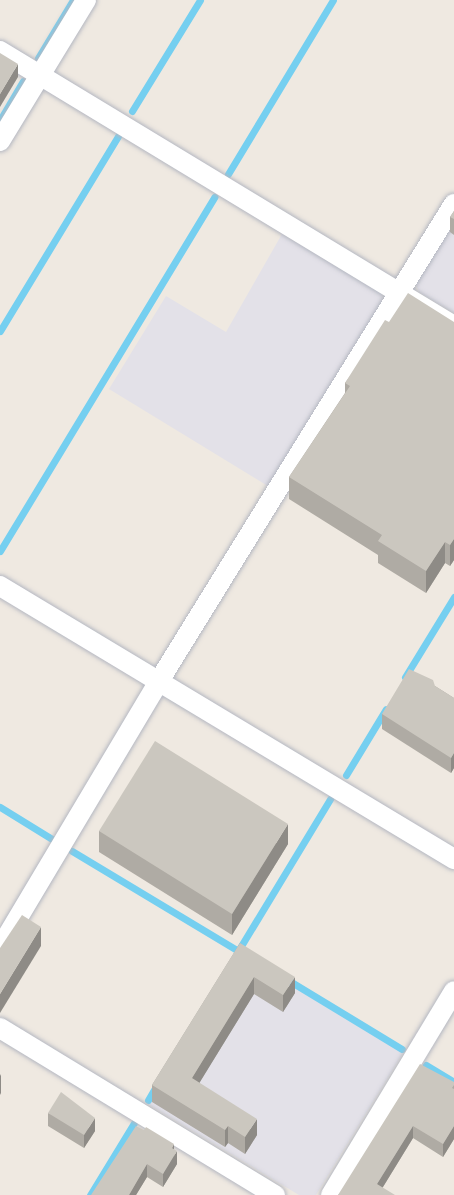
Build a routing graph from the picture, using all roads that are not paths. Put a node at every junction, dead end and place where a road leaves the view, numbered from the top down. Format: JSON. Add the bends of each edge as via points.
{"nodes":[{"id":1,"x":86,"y":0,"type":"edge"},
{"id":2,"x":0,"y":51,"type":"edge"},
{"id":3,"x":40,"y":75,"type":"junction"},
{"id":4,"x":0,"y":141,"type":"edge"},
{"id":5,"x":454,"y":204,"type":"edge"},
{"id":6,"x":400,"y":293,"type":"junction"},
{"id":7,"x":454,"y":326,"type":"edge"},
{"id":8,"x":0,"y":586,"type":"edge"},
{"id":9,"x":159,"y":681,"type":"junction"},
{"id":10,"x":454,"y":859,"type":"edge"},
{"id":11,"x":0,"y":948,"type":"edge"},
{"id":12,"x":454,"y":991,"type":"edge"},
{"id":13,"x":0,"y":1028,"type":"edge"},
{"id":14,"x":275,"y":1195,"type":"edge"},
{"id":15,"x":331,"y":1195,"type":"edge"}],
"edges":[{"from":1,"to":3,"type":"street"},
{"from":2,"to":3,"type":"street"},
{"from":3,"to":4,"type":"street"},
{"from":3,"to":6,"type":"street"},
{"from":5,"to":6,"type":"street"},
{"from":6,"to":7,"type":"street"},
{"from":6,"to":9,"type":"street"},
{"from":8,"to":9,"type":"street"},
{"from":9,"to":10,"type":"street"},
{"from":9,"to":11,"type":"street"},
{"from":12,"to":15,"type":"street"},
{"from":13,"to":14,"type":"street"}]}
